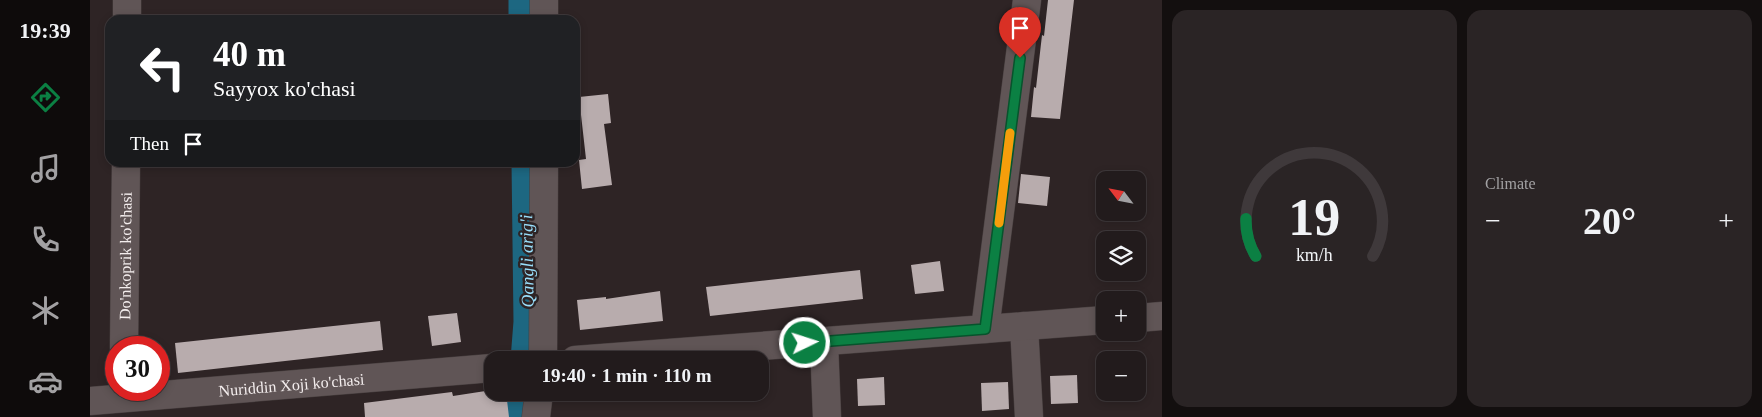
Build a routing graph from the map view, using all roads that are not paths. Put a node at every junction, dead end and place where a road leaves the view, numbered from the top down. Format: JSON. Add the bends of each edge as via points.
{"nodes":[{"id":1,"x":127,"y":0,"type":"edge"},
{"id":2,"x":544,"y":0,"type":"edge"},
{"id":3,"x":1027,"y":0,"type":"edge"},
{"id":4,"x":127,"y":15,"type":"edge"},
{"id":5,"x":544,"y":15,"type":"edge"},
{"id":6,"x":126,"y":167,"type":"edge"},
{"id":7,"x":544,"y":167,"type":"edge"},
{"id":8,"x":1162,"y":316,"type":"edge"},
{"id":9,"x":1146,"y":317,"type":"edge"},
{"id":10,"x":1096,"y":321,"type":"edge"},
{"id":11,"x":1024,"y":326,"type":"junction"},
{"id":12,"x":985,"y":329,"type":"junction"},
{"id":13,"x":124,"y":336,"type":"edge"},
{"id":14,"x":824,"y":342,"type":"junction"},
{"id":15,"x":543,"y":351,"type":"edge"},
{"id":16,"x":700,"y":351,"type":"edge"},
{"id":17,"x":484,"y":369,"type":"edge"},
{"id":18,"x":170,"y":397,"type":"edge"},
{"id":19,"x":90,"y":401,"type":"edge"},
{"id":20,"x":105,"y":401,"type":"edge"},
{"id":21,"x":538,"y":401,"type":"edge"},
{"id":22,"x":536,"y":417,"type":"edge"},
{"id":23,"x":827,"y":417,"type":"edge"},
{"id":24,"x":1029,"y":417,"type":"edge"}],
"edges":[{"from":1,"to":4,"type":"street"},
{"from":2,"to":5,"type":"street"},
{"from":3,"to":12,"type":"street"},
{"from":6,"to":13,"type":"street","name":"Do'nkoprik ko'chasi"},
{"from":7,"to":15,"type":"street"},
{"from":8,"to":9,"type":"street"},
{"from":10,"to":11,"type":"street"},
{"from":11,"to":12,"type":"street"},
{"from":11,"to":24,"type":"street"},
{"from":12,"to":14,"type":"street"},
{"from":14,"to":16,"type":"street"},
{"from":14,"to":23,"type":"street"},
{"from":17,"to":18,"type":"street","name":"Nuriddin Xoji ko'chasi"},
{"from":19,"to":20,"type":"street","name":"Nuriddin Xoji ko'chasi"},
{"from":21,"to":22,"type":"street"}]}
